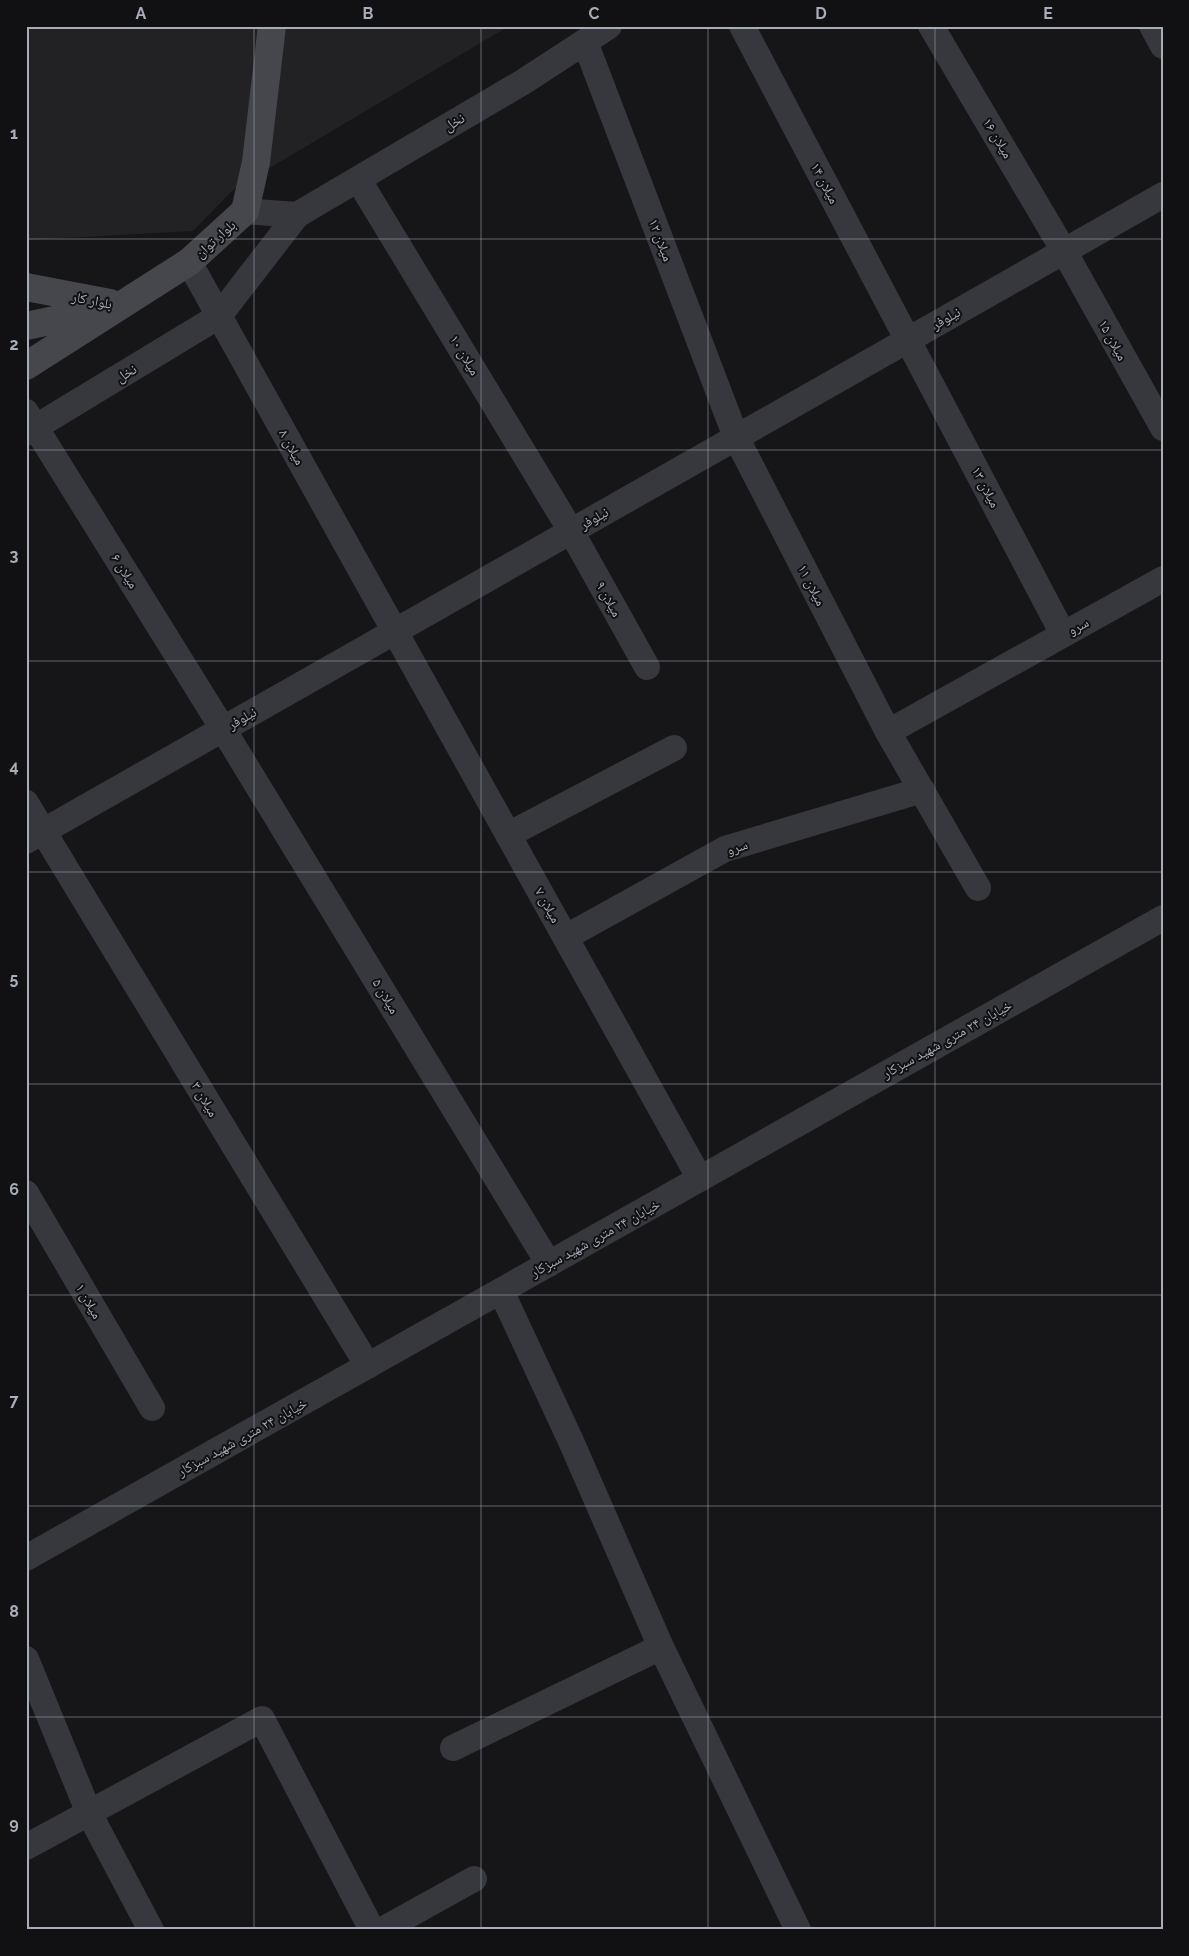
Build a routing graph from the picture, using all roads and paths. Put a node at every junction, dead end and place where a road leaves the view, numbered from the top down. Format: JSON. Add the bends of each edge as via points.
{"nodes":[{"id":1,"x":272,"y":26,"type":"edge"},
{"id":2,"x":609,"y":26,"type":"edge"},
{"id":3,"x":742,"y":26,"type":"edge"},
{"id":4,"x":931,"y":26,"type":"edge"},
{"id":5,"x":1152,"y":26,"type":"edge"},
{"id":6,"x":585,"y":42,"type":"junction"},
{"id":7,"x":1163,"y":46,"type":"edge"},
{"id":8,"x":358,"y":179,"type":"junction"},
{"id":9,"x":1163,"y":195,"type":"edge"},
{"id":10,"x":245,"y":211,"type":"junction"},
{"id":11,"x":297,"y":215,"type":"junction"},
{"id":12,"x":1064,"y":251,"type":"junction"},
{"id":13,"x":189,"y":262,"type":"junction"},
{"id":14,"x":26,"y":287,"type":"edge"},
{"id":15,"x":122,"y":306,"type":"junction"},
{"id":16,"x":220,"y":316,"type":"junction"},
{"id":17,"x":26,"y":326,"type":"edge"},
{"id":18,"x":908,"y":339,"type":"junction"},
{"id":19,"x":26,"y":366,"type":"edge"},
{"id":20,"x":29,"y":424,"type":"edge"},
{"id":21,"x":1163,"y":428,"type":"edge"},
{"id":22,"x":736,"y":438,"type":"junction"},
{"id":23,"x":571,"y":531,"type":"junction"},
{"id":24,"x":1163,"y":579,"type":"edge"},
{"id":25,"x":395,"y":631,"type":"junction"},
{"id":26,"x":1063,"y":634,"type":"junction"},
{"id":27,"x":647,"y":667,"type":"dead end"},
{"id":28,"x":224,"y":729,"type":"junction"},
{"id":29,"x":888,"y":732,"type":"junction"},
{"id":30,"x":674,"y":748,"type":"dead end"},
{"id":31,"x":922,"y":790,"type":"junction"},
{"id":32,"x":26,"y":803,"type":"edge"},
{"id":33,"x":508,"y":835,"type":"junction"},
{"id":34,"x":35,"y":836,"type":"edge"},
{"id":35,"x":978,"y":888,"type":"dead end"},
{"id":36,"x":1163,"y":918,"type":"edge"},
{"id":37,"x":566,"y":937,"type":"junction"},
{"id":38,"x":700,"y":1179,"type":"junction"},
{"id":39,"x":26,"y":1193,"type":"edge"},
{"id":40,"x":549,"y":1264,"type":"junction"},
{"id":41,"x":501,"y":1291,"type":"junction"},
{"id":42,"x":368,"y":1366,"type":"junction"},
{"id":43,"x":152,"y":1408,"type":"dead end"},
{"id":44,"x":26,"y":1558,"type":"edge"},
{"id":45,"x":661,"y":1647,"type":"junction"},
{"id":46,"x":26,"y":1659,"type":"edge"},
{"id":47,"x":453,"y":1748,"type":"dead end"},
{"id":48,"x":89,"y":1813,"type":"junction"},
{"id":49,"x":26,"y":1847,"type":"edge"},
{"id":50,"x":474,"y":1878,"type":"dead end"},
{"id":51,"x":151,"y":1930,"type":"edge"},
{"id":52,"x":372,"y":1930,"type":"edge"},
{"id":53,"x":382,"y":1930,"type":"edge"},
{"id":54,"x":798,"y":1930,"type":"edge"}],
"edges":[{"from":1,"to":10,"type":"street","name":"بلوار توان","via":[[256,162]]},
{"from":2,"to":6,"type":"street","name":"نخل"},
{"from":3,"to":18,"type":"street","name":"میلان ۱۴"},
{"from":4,"to":12,"type":"street","name":"میلان ۱۶"},
{"from":5,"to":7,"type":"street"},
{"from":6,"to":8,"type":"street","name":"نخل"},
{"from":6,"to":22,"type":"street","name":"میلان ۱۲"},
{"from":8,"to":11,"type":"street","name":"نخل"},
{"from":8,"to":23,"type":"street","name":"میلان ۱۰"},
{"from":9,"to":12,"type":"street","name":"نیلوفر"},
{"from":10,"to":11,"type":"street"},
{"from":10,"to":13,"type":"street","name":"بلوار توان"},
{"from":11,"to":16,"type":"street","name":"نخل"},
{"from":12,"to":18,"type":"street","name":"نیلوفر"},
{"from":12,"to":21,"type":"street","name":"میلان ۱۵"},
{"from":13,"to":15,"type":"street","name":"بلوار توان"},
{"from":13,"to":16,"type":"street","name":"میلان ۸"},
{"from":14,"to":15,"type":"street","name":"بلوار کار"},
{"from":15,"to":17,"type":"street","name":"بلوار کار"},
{"from":15,"to":19,"type":"street","name":"بلوار توان"},
{"from":16,"to":20,"type":"street","name":"نخل"},
{"from":16,"to":25,"type":"street","name":"میلان ۸"},
{"from":18,"to":22,"type":"street","name":"نیلوفر"},
{"from":18,"to":26,"type":"street","name":"میلان ۱۳"},
{"from":20,"to":28,"type":"street","name":"میلان ۶"},
{"from":22,"to":23,"type":"street","name":"نیلوفر"},
{"from":22,"to":29,"type":"street","name":"میلان ۱۱"},
{"from":23,"to":25,"type":"street","name":"نیلوفر"},
{"from":23,"to":27,"type":"street","name":"میلان ۹"},
{"from":24,"to":26,"type":"street","name":"سرو"},
{"from":25,"to":28,"type":"street","name":"نیلوفر"},
{"from":25,"to":33,"type":"street","name":"میلان ۷"},
{"from":26,"to":29,"type":"street","name":"سرو"},
{"from":28,"to":34,"type":"street","name":"نیلوفر"},
{"from":28,"to":40,"type":"street","name":"میلان ۵"},
{"from":29,"to":31,"type":"street","name":"میلان ۱۱"},
{"from":30,"to":33,"type":"street"},
{"from":31,"to":35,"type":"street","name":"میلان ۱۱"},
{"from":31,"to":37,"type":"street","name":"سرو","via":[[725,849]]},
{"from":32,"to":34,"type":"street","name":"میلان ۳"},
{"from":33,"to":37,"type":"street","name":"میلان ۷"},
{"from":34,"to":42,"type":"street","name":"میلان ۳"},
{"from":36,"to":38,"type":"street","name":"خیابان ۲۴ متری شهید سبزکار"},
{"from":37,"to":38,"type":"street","name":"میلان ۷"},
{"from":38,"to":40,"type":"street","name":"خیابان ۲۴ متری شهید سبزکار"},
{"from":39,"to":43,"type":"street","name":"میلان ۱"},
{"from":40,"to":41,"type":"street","name":"خیابان ۲۴ متری شهید سبزکار"},
{"from":41,"to":42,"type":"street","name":"خیابان ۲۴ متری شهید سبزکار"},
{"from":41,"to":45,"type":"street"},
{"from":42,"to":44,"type":"street","name":"خیابان ۲۴ متری شهید سبزکار"},
{"from":45,"to":47,"type":"street"},
{"from":45,"to":54,"type":"street"},
{"from":46,"to":48,"type":"street"},
{"from":48,"to":49,"type":"street"},
{"from":48,"to":51,"type":"street"},
{"from":48,"to":52,"type":"street","via":[[262,1719]]},
{"from":50,"to":53,"type":"street"}]}
